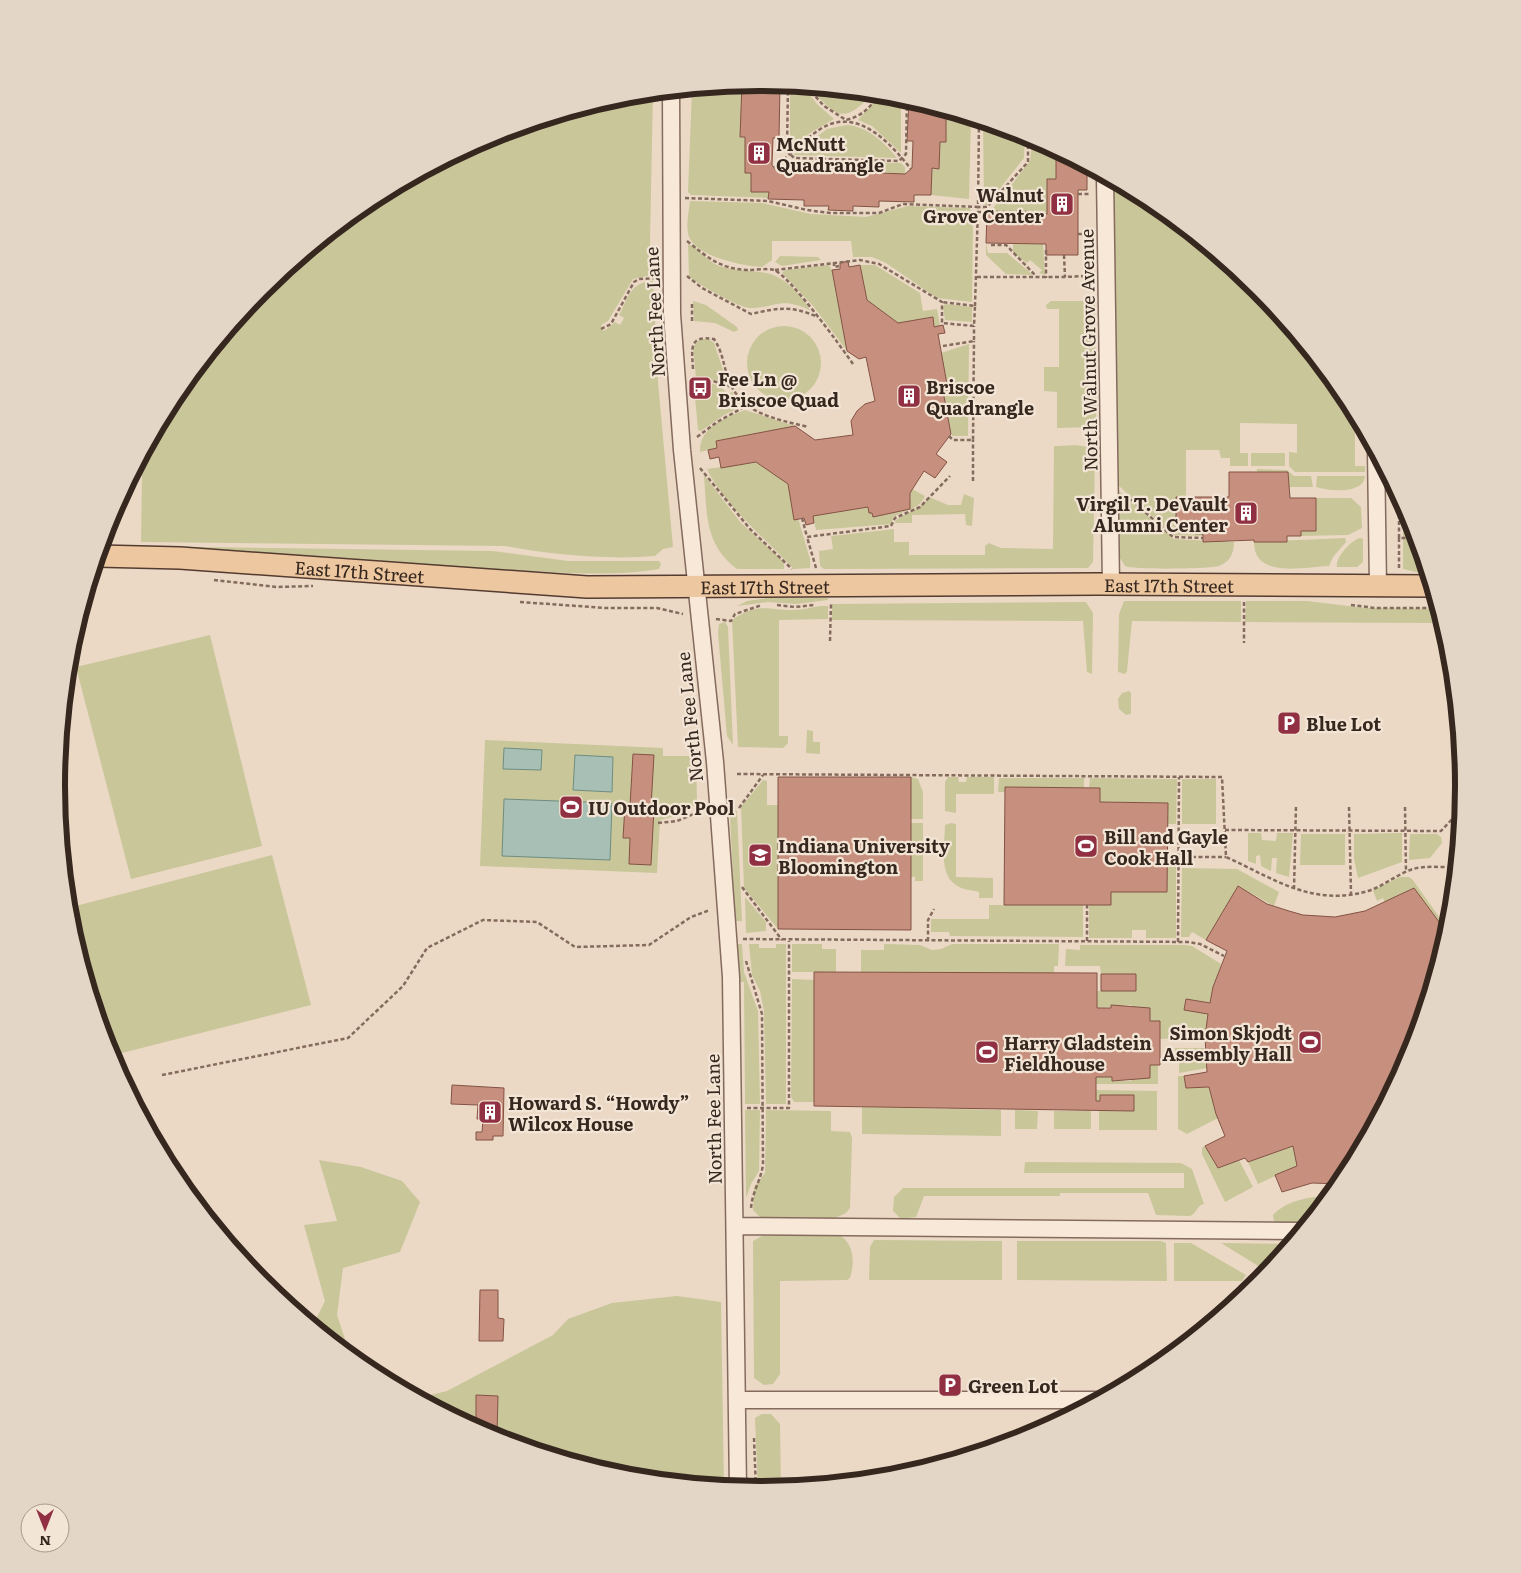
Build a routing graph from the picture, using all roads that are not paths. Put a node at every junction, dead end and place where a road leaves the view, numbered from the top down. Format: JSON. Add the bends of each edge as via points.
{"nodes":[{"id":1,"x":671,"y":97,"type":"edge"},
{"id":2,"x":1106,"y":183,"type":"edge"},
{"id":3,"x":1376,"y":464,"type":"edge"},
{"id":4,"x":105,"y":556,"type":"edge"},
{"id":5,"x":1111,"y":584,"type":"junction"},
{"id":6,"x":697,"y":586,"type":"junction"},
{"id":7,"x":1378,"y":586,"type":"junction"},
{"id":8,"x":1426,"y":586,"type":"edge"},
{"id":9,"x":735,"y":1226,"type":"junction"},
{"id":10,"x":1295,"y":1231,"type":"edge"},
{"id":11,"x":739,"y":1400,"type":"junction"},
{"id":12,"x":1087,"y":1400,"type":"edge"},
{"id":13,"x":738,"y":1482,"type":"edge"}],
"edges":[{"from":1,"to":6,"type":"street","name":"North Fee Lane","via":[[672,314]]},
{"from":2,"to":5,"type":"street","name":"North Walnut Grove Avenue"},
{"from":3,"to":7,"type":"street"},
{"from":4,"to":6,"type":"main road","name":"East 17th Street","via":[[180,558],[587,587]]},
{"from":5,"to":6,"type":"main road","name":"East 17th Street"},
{"from":5,"to":7,"type":"main road","name":"East 17th Street"},
{"from":6,"to":9,"type":"street","name":"North Fee Lane","via":[[727,905]]},
{"from":7,"to":8,"type":"main road","name":"East 17th Street"},
{"from":9,"to":10,"type":"street"},
{"from":9,"to":11,"type":"street","name":"North Fee Lane"},
{"from":11,"to":12,"type":"street"},
{"from":11,"to":13,"type":"street","name":"North Fee Lane"}]}
